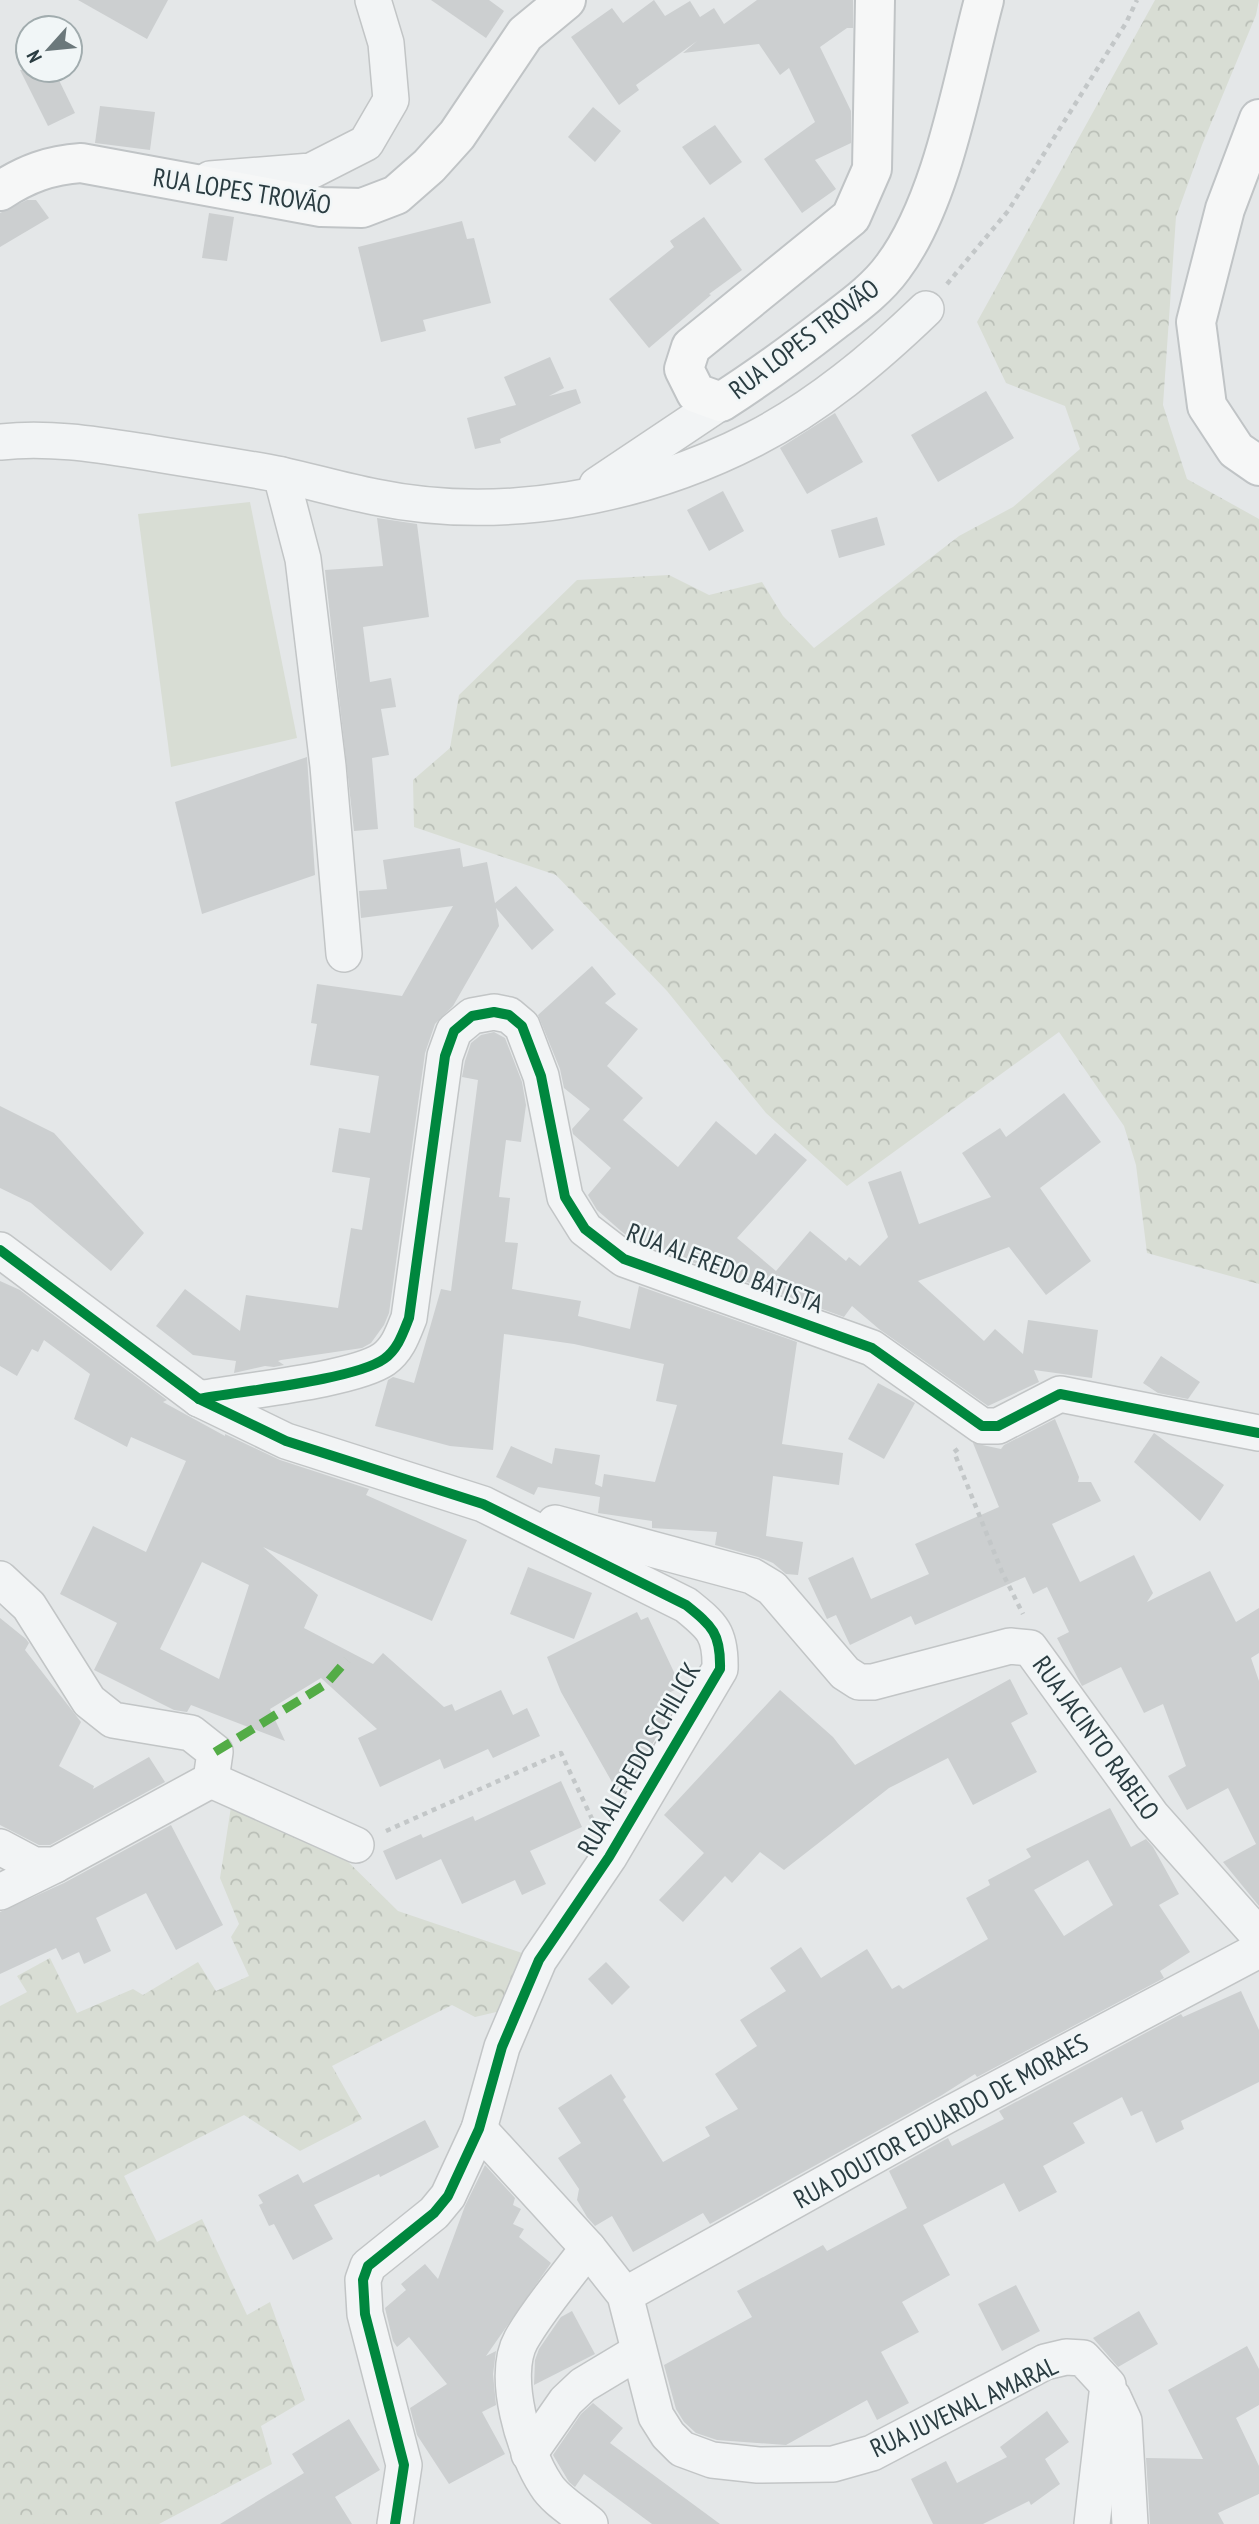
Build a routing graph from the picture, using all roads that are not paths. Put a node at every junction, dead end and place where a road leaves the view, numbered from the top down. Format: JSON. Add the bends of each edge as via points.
{"nodes":[{"id":1,"x":373,"y":0,"type":"edge"},
{"id":2,"x":566,"y":0,"type":"edge"},
{"id":3,"x":875,"y":0,"type":"edge"},
{"id":4,"x":984,"y":0,"type":"edge"},
{"id":5,"x":1259,"y":119,"type":"edge"},
{"id":6,"x":178,"y":182,"type":"junction"},
{"id":7,"x":0,"y":191,"type":"edge"},
{"id":8,"x":926,"y":309,"type":"road end"},
{"id":9,"x":721,"y":402,"type":"junction"},
{"id":10,"x":0,"y":442,"type":"edge"},
{"id":11,"x":1259,"y":466,"type":"edge"},
{"id":12,"x":281,"y":475,"type":"junction"},
{"id":13,"x":577,"y":499,"type":"junction"},
{"id":14,"x":344,"y":954,"type":"dead end"},
{"id":15,"x":0,"y":1250,"type":"edge"},
{"id":16,"x":199,"y":1399,"type":"junction"},
{"id":17,"x":1259,"y":1433,"type":"edge"},
{"id":18,"x":483,"y":1504,"type":"junction"},
{"id":19,"x":0,"y":1579,"type":"edge"},
{"id":20,"x":211,"y":1780,"type":"junction"},
{"id":21,"x":356,"y":1845,"type":"road end"},
{"id":22,"x":0,"y":1847,"type":"edge"},
{"id":23,"x":55,"y":1865,"type":"junction"},
{"id":24,"x":0,"y":1892,"type":"edge"},
{"id":25,"x":1259,"y":1936,"type":"edge"},
{"id":26,"x":1259,"y":1950,"type":"edge"},
{"id":27,"x":479,"y":2129,"type":"junction"},
{"id":28,"x":588,"y":2248,"type":"junction"},
{"id":29,"x":625,"y":2295,"type":"junction"},
{"id":30,"x":638,"y":2352,"type":"junction"},
{"id":31,"x":1108,"y":2385,"type":"junction"},
{"id":32,"x":529,"y":2454,"type":"junction"},
{"id":33,"x":395,"y":2524,"type":"edge"},
{"id":34,"x":590,"y":2524,"type":"edge"},
{"id":35,"x":1092,"y":2524,"type":"edge"},
{"id":36,"x":1130,"y":2524,"type":"edge"}],
"edges":[{"from":1,"to":6,"type":"street","via":[[386,43],[391,100],[366,143],[311,171]]},
{"from":2,"to":6,"type":"main road","name":"RUA LOPES TROVÃO","via":[[526,34],[457,135],[396,195],[362,208],[321,207]]},
{"from":3,"to":9,"type":"main road","name":"RUA LOPES TROVÃO","via":[[872,169],[851,217],[691,347],[684,369],[696,393]]},
{"from":4,"to":9,"type":"main road","name":"RUA LOPES TROVÃO","via":[[937,177],[909,243],[874,290],[776,367]]},
{"from":5,"to":11,"type":"main road","via":[[1224,209],[1196,322],[1207,407],[1236,450]]},
{"from":6,"to":7,"type":"main road","name":"RUA LOPES TROVÃO","via":[[82,163],[56,164]]},
{"from":8,"to":13,"type":"street","via":[[872,359],[753,439],[675,472]]},
{"from":9,"to":13,"type":"street"},
{"from":10,"to":12,"type":"street","via":[[85,442]]},
{"from":12,"to":13,"type":"street","via":[[377,498],[462,508],[520,508]]},
{"from":12,"to":14,"type":"street","via":[[303,559]]},
{"from":15,"to":16,"type":"street","name":"RUA ALFREDO SCHILICK"},
{"from":16,"to":17,"type":"street","name":"RUA ALFREDO BATISTA","via":[[360,1371],[385,1358],[399,1343],[409,1318],[445,1056],[454,1031],[472,1016],[494,1012],[509,1015],[522,1026],[541,1076],[565,1197],[585,1229],[624,1259],[872,1348],[982,1426],[998,1426],[1060,1394]]},
{"from":16,"to":18,"type":"street","name":"RUA ALFREDO SCHILICK","via":[[286,1441]]},
{"from":18,"to":25,"type":"street","name":"RUA JACINTO RABELO","via":[[752,1576],[772,1587],[845,1673],[859,1682],[1010,1646],[1030,1648],[1152,1816]]},
{"from":18,"to":27,"type":"street","name":"RUA ALFREDO SCHILICK","via":[[686,1605],[713,1626],[721,1648],[720,1669],[609,1857],[539,1960],[502,2047]]},
{"from":19,"to":20,"type":"street","via":[[29,1606],[89,1701],[113,1720],[191,1733],[206,1742],[215,1752]]},
{"from":20,"to":21,"type":"street"},
{"from":20,"to":23,"type":"street"},
{"from":22,"to":23,"type":"street","via":[[34,1865]]},
{"from":23,"to":24,"type":"street"},
{"from":26,"to":29,"type":"street","name":"RUA DOUTOR EDUARDO DE MORAES","via":[[944,2117]]},
{"from":27,"to":28,"type":"street","name":"RUA JUVENAL AMARAL"},
{"from":27,"to":33,"type":"street","name":"RUA ALFREDO SCHILICK","via":[[448,2196],[434,2213],[368,2266],[362,2280],[365,2314],[404,2465]]},
{"from":28,"to":29,"type":"street","name":"RUA JUVENAL AMARAL"},
{"from":28,"to":32,"type":"street","via":[[520,2342],[515,2397]]},
{"from":29,"to":30,"type":"street","name":"RUA JUVENAL AMARAL"},
{"from":30,"to":31,"type":"street","name":"RUA JUVENAL AMARAL","via":[[656,2416],[682,2449],[712,2460],[758,2465],[834,2464],[872,2453],[1045,2362],[1066,2357],[1083,2358]]},
{"from":30,"to":32,"type":"street","via":[[583,2385]]},
{"from":31,"to":35,"type":"street"},
{"from":31,"to":36,"type":"street","name":"RUA JUVENAL AMARAL","via":[[1124,2421]]},
{"from":32,"to":34,"type":"street","via":[[547,2487]]}]}
